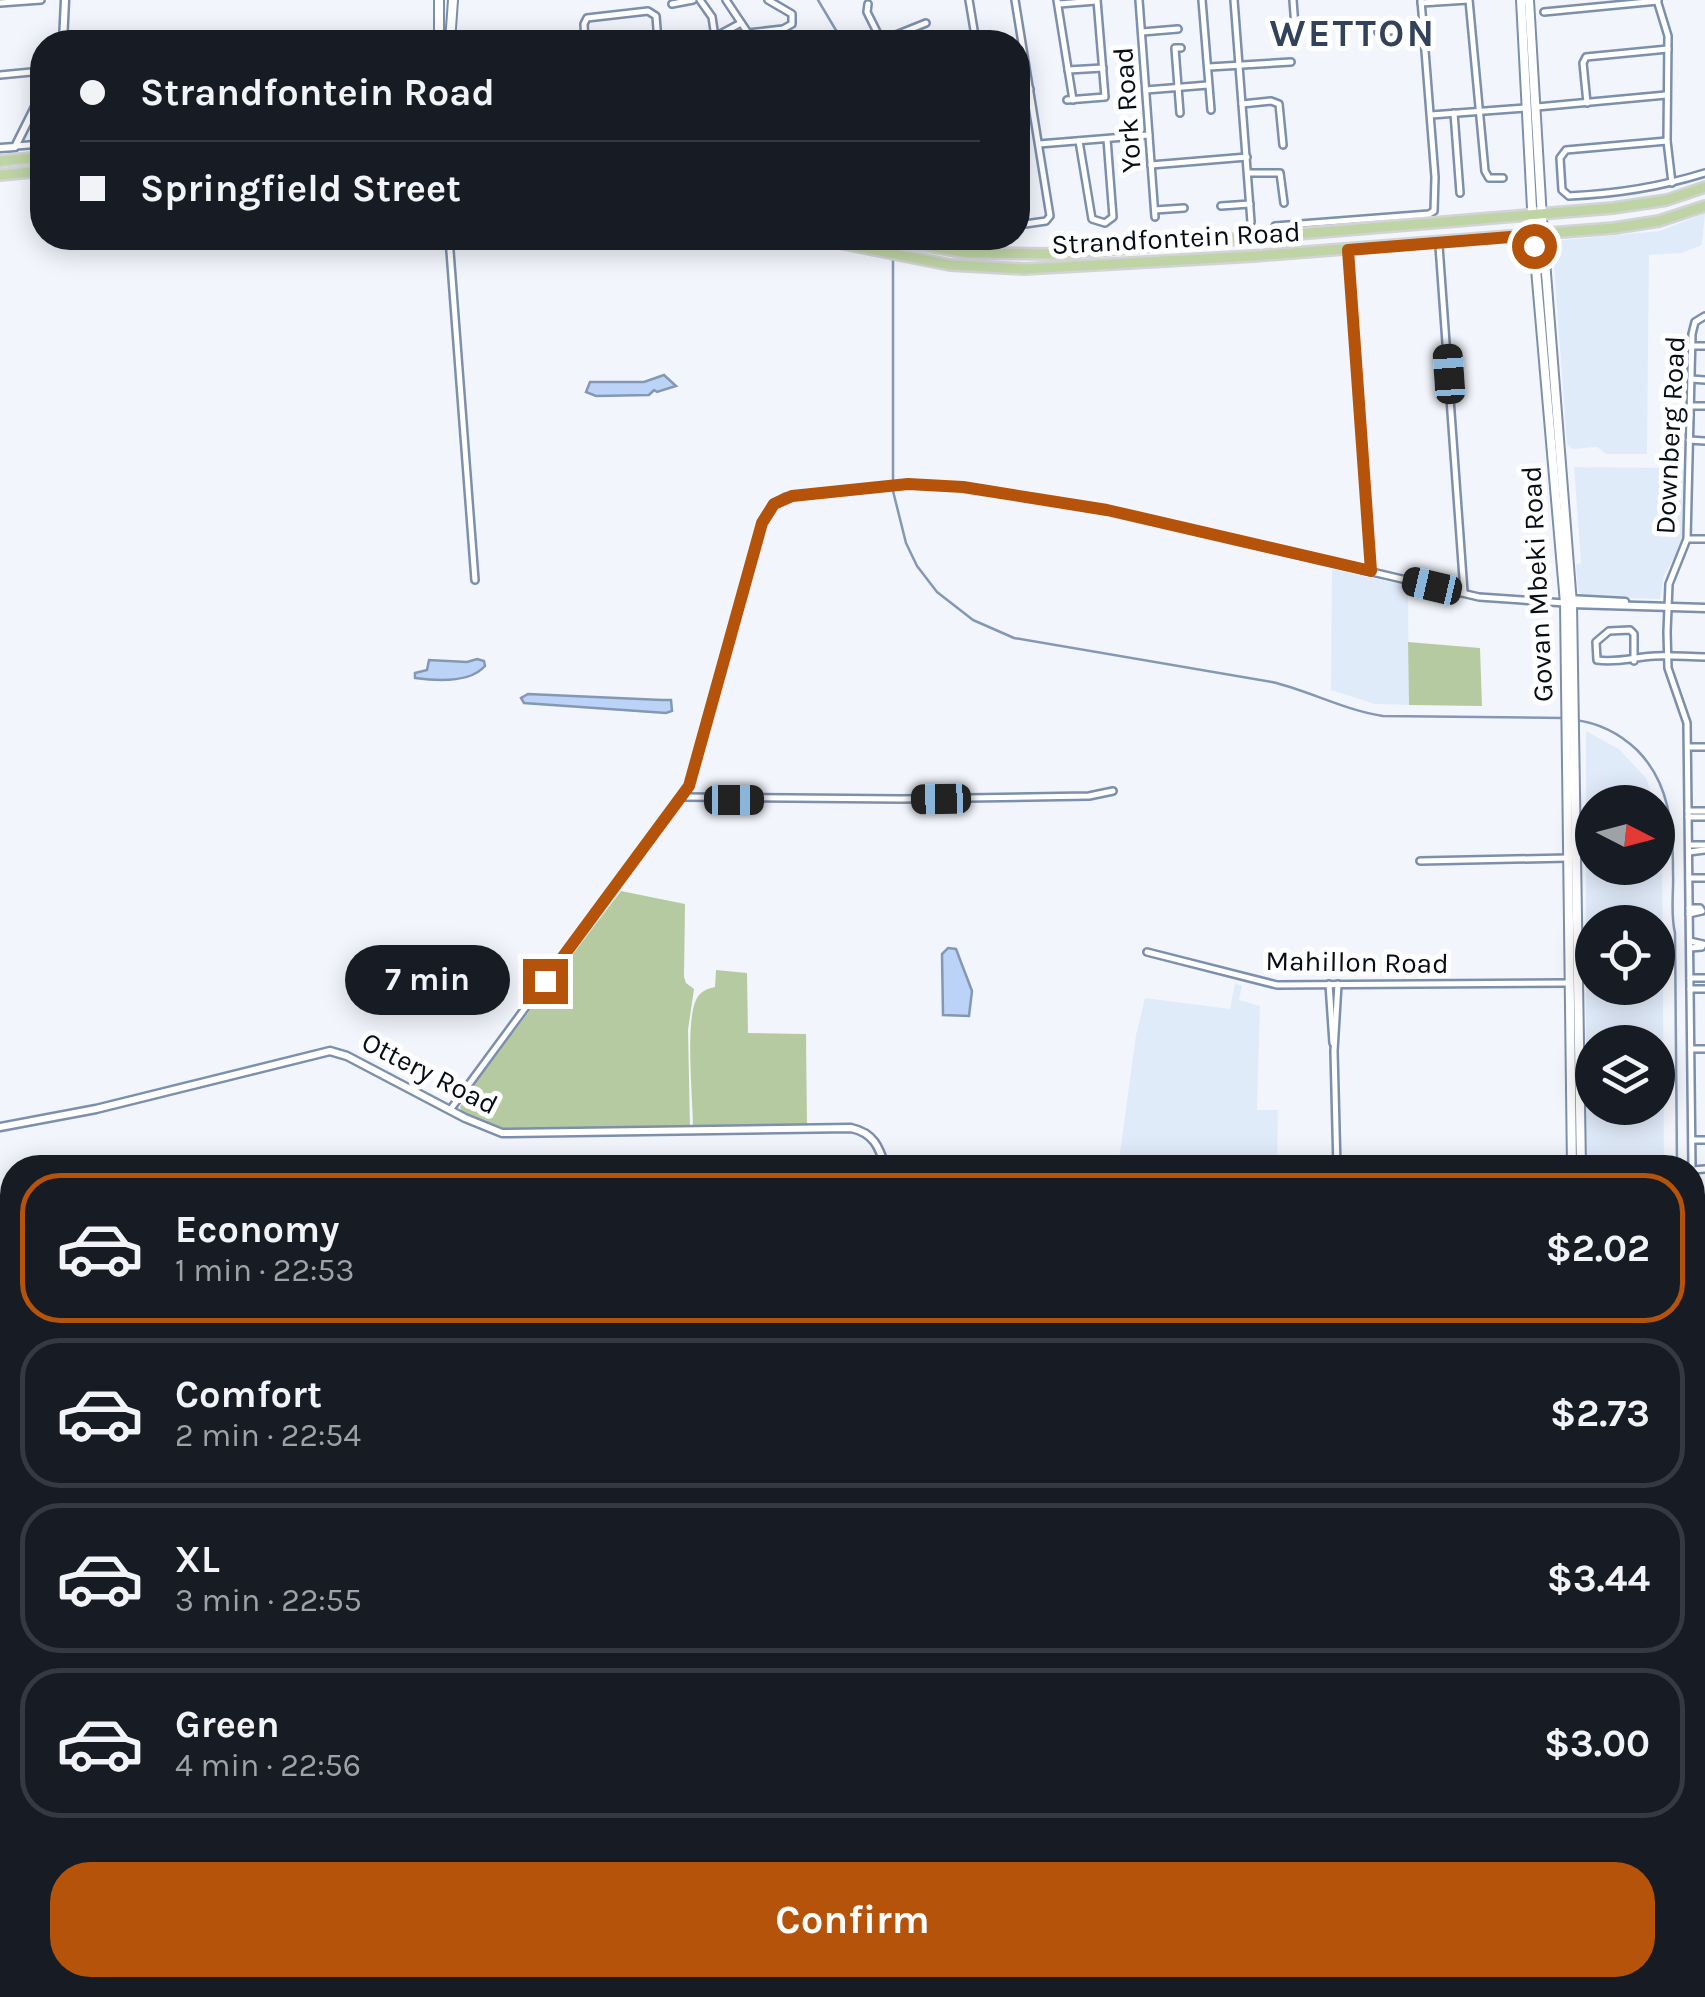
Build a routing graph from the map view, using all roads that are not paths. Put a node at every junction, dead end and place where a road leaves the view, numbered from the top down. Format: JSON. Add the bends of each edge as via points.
{"nodes":[{"id":1,"x":41,"y":0,"type":"edge"},
{"id":2,"x":65,"y":0,"type":"edge"},
{"id":3,"x":440,"y":0,"type":"edge"},
{"id":4,"x":454,"y":0,"type":"edge"},
{"id":5,"x":696,"y":0,"type":"edge"},
{"id":6,"x":727,"y":0,"type":"edge"},
{"id":7,"x":768,"y":0,"type":"edge"},
{"id":8,"x":968,"y":0,"type":"edge"},
{"id":9,"x":1015,"y":0,"type":"edge"},
{"id":10,"x":1139,"y":0,"type":"edge"},
{"id":11,"x":1202,"y":0,"type":"edge"},
{"id":12,"x":1234,"y":0,"type":"edge"},
{"id":13,"x":1293,"y":0,"type":"edge"},
{"id":14,"x":1469,"y":0,"type":"edge"},
{"id":15,"x":1525,"y":0,"type":"edge"},
{"id":16,"x":868,"y":1,"type":"edge"},
{"id":17,"x":1097,"y":1,"type":"edge"},
{"id":18,"x":1658,"y":1,"type":"edge"},
{"id":19,"x":1058,"y":2,"type":"edge"},
{"id":20,"x":1421,"y":2,"type":"edge"},
{"id":21,"x":0,"y":3,"type":"edge"},
{"id":22,"x":672,"y":4,"type":"dead end"},
{"id":23,"x":1544,"y":12,"type":"dead end"},
{"id":24,"x":926,"y":22,"type":"dead end"},
{"id":25,"x":741,"y":23,"type":"junction"},
{"id":26,"x":1295,"y":28,"type":"dead end"},
{"id":27,"x":1422,"y":28,"type":"junction"},
{"id":28,"x":64,"y":30,"type":"edge"},
{"id":29,"x":439,"y":30,"type":"edge"},
{"id":30,"x":451,"y":30,"type":"edge"},
{"id":31,"x":585,"y":30,"type":"edge"},
{"id":32,"x":657,"y":30,"type":"edge"},
{"id":33,"x":715,"y":30,"type":"edge"},
{"id":34,"x":728,"y":30,"type":"edge"},
{"id":35,"x":745,"y":30,"type":"edge"},
{"id":36,"x":776,"y":30,"type":"edge"},
{"id":37,"x":876,"y":30,"type":"edge"},
{"id":38,"x":908,"y":30,"type":"edge"},
{"id":39,"x":974,"y":30,"type":"edge"},
{"id":40,"x":1020,"y":30,"type":"edge"},
{"id":41,"x":1178,"y":30,"type":"dead end"},
{"id":42,"x":1142,"y":32,"type":"junction"},
{"id":43,"x":1378,"y":32,"type":"dead end"},
{"id":44,"x":1181,"y":48,"type":"dead end"},
{"id":45,"x":1668,"y":48,"type":"junction"},
{"id":46,"x":1291,"y":62,"type":"dead end"},
{"id":47,"x":1239,"y":65,"type":"junction"},
{"id":48,"x":1208,"y":67,"type":"junction"},
{"id":49,"x":1103,"y":68,"type":"junction"},
{"id":50,"x":1068,"y":70,"type":"junction"},
{"id":51,"x":30,"y":72,"type":"edge"},
{"id":52,"x":0,"y":75,"type":"edge"},
{"id":53,"x":1209,"y":85,"type":"junction"},
{"id":54,"x":1178,"y":88,"type":"junction"},
{"id":55,"x":1030,"y":89,"type":"edge"},
{"id":56,"x":1146,"y":90,"type":"junction"},
{"id":57,"x":1666,"y":95,"type":"junction"},
{"id":58,"x":1587,"y":102,"type":"junction"},
{"id":59,"x":1242,"y":104,"type":"junction"},
{"id":60,"x":1532,"y":107,"type":"junction"},
{"id":61,"x":1212,"y":110,"type":"dead end"},
{"id":62,"x":1479,"y":111,"type":"junction"},
{"id":63,"x":1180,"y":113,"type":"dead end"},
{"id":64,"x":1454,"y":113,"type":"junction"},
{"id":65,"x":1430,"y":115,"type":"junction"},
{"id":66,"x":30,"y":117,"type":"edge"},
{"id":67,"x":1149,"y":135,"type":"junction"},
{"id":68,"x":1108,"y":139,"type":"junction"},
{"id":69,"x":1079,"y":141,"type":"junction"},
{"id":70,"x":1667,"y":142,"type":"junction"},
{"id":71,"x":1039,"y":144,"type":"junction"},
{"id":72,"x":30,"y":145,"type":"edge"},
{"id":73,"x":1283,"y":145,"type":"dead end"},
{"id":74,"x":15,"y":146,"type":"junction"},
{"id":75,"x":0,"y":148,"type":"edge"},
{"id":76,"x":1246,"y":157,"type":"junction"},
{"id":77,"x":30,"y":158,"type":"edge"},
{"id":78,"x":0,"y":160,"type":"edge"},
{"id":79,"x":1151,"y":165,"type":"junction"},
{"id":80,"x":30,"y":172,"type":"edge"},
{"id":81,"x":1248,"y":173,"type":"junction"},
{"id":82,"x":1705,"y":173,"type":"edge"},
{"id":83,"x":0,"y":174,"type":"edge"},
{"id":84,"x":1502,"y":178,"type":"dead end"},
{"id":85,"x":1672,"y":183,"type":"junction"},
{"id":86,"x":1705,"y":188,"type":"edge"},
{"id":87,"x":1460,"y":193,"type":"dead end"},
{"id":88,"x":1284,"y":203,"type":"dead end"},
{"id":89,"x":1250,"y":204,"type":"junction"},
{"id":90,"x":1221,"y":206,"type":"dead end"},
{"id":91,"x":1705,"y":206,"type":"edge"},
{"id":92,"x":1184,"y":208,"type":"dead end"},
{"id":93,"x":1537,"y":215,"type":"junction"},
{"id":94,"x":1252,"y":222,"type":"dead end"},
{"id":95,"x":1030,"y":223,"type":"edge"},
{"id":96,"x":1275,"y":226,"type":"dead end"},
{"id":97,"x":1538,"y":235,"type":"junction"},
{"id":98,"x":1439,"y":246,"type":"dead end"},
{"id":99,"x":450,"y":250,"type":"edge"},
{"id":100,"x":873,"y":250,"type":"edge"},
{"id":101,"x":955,"y":250,"type":"edge"},
{"id":102,"x":1348,"y":250,"type":"junction"},
{"id":103,"x":1705,"y":316,"type":"edge"},
{"id":104,"x":1691,"y":346,"type":"junction"},
{"id":105,"x":1705,"y":346,"type":"edge"},
{"id":106,"x":1691,"y":379,"type":"junction"},
{"id":107,"x":1705,"y":380,"type":"edge"},
{"id":108,"x":1690,"y":406,"type":"junction"},
{"id":109,"x":1705,"y":406,"type":"edge"},
{"id":110,"x":1690,"y":440,"type":"junction"},
{"id":111,"x":1705,"y":440,"type":"edge"},
{"id":112,"x":1688,"y":539,"type":"junction"},
{"id":113,"x":1705,"y":540,"type":"edge"},
{"id":114,"x":1371,"y":571,"type":"junction"},
{"id":115,"x":474,"y":580,"type":"dead end"},
{"id":116,"x":1464,"y":594,"type":"junction"},
{"id":117,"x":1566,"y":602,"type":"junction"},
{"id":118,"x":1668,"y":607,"type":"junction"},
{"id":119,"x":1705,"y":608,"type":"edge"},
{"id":120,"x":1705,"y":656,"type":"edge"},
{"id":121,"x":1667,"y":657,"type":"junction"},
{"id":122,"x":1634,"y":661,"type":"junction"},
{"id":123,"x":1570,"y":722,"type":"junction"},
{"id":124,"x":1687,"y":746,"type":"junction"},
{"id":125,"x":1705,"y":747,"type":"edge"},
{"id":126,"x":1113,"y":790,"type":"dead end"},
{"id":127,"x":682,"y":797,"type":"junction"},
{"id":128,"x":1688,"y":814,"type":"junction"},
{"id":129,"x":1705,"y":814,"type":"edge"},
{"id":130,"x":1688,"y":848,"type":"junction"},
{"id":131,"x":1705,"y":848,"type":"edge"},
{"id":132,"x":1568,"y":858,"type":"junction"},
{"id":133,"x":1420,"y":861,"type":"dead end"},
{"id":134,"x":1689,"y":878,"type":"junction"},
{"id":135,"x":1705,"y":878,"type":"edge"},
{"id":136,"x":1146,"y":952,"type":"dead end"},
{"id":137,"x":1690,"y":978,"type":"junction"},
{"id":138,"x":1705,"y":978,"type":"edge"},
{"id":139,"x":1574,"y":983,"type":"junction"},
{"id":140,"x":1329,"y":984,"type":"junction"},
{"id":141,"x":1338,"y":984,"type":"junction"},
{"id":142,"x":1690,"y":989,"type":"junction"},
{"id":143,"x":1705,"y":989,"type":"edge"},
{"id":144,"x":1691,"y":1049,"type":"junction"},
{"id":145,"x":1705,"y":1050,"type":"edge"},
{"id":146,"x":1334,"y":1051,"type":"junction"},
{"id":147,"x":1705,"y":1094,"type":"edge"},
{"id":148,"x":1692,"y":1095,"type":"junction"},
{"id":149,"x":450,"y":1110,"type":"junction"},
{"id":150,"x":0,"y":1126,"type":"edge"},
{"id":151,"x":1692,"y":1126,"type":"junction"},
{"id":152,"x":1705,"y":1126,"type":"edge"},
{"id":153,"x":1692,"y":1140,"type":"junction"},
{"id":154,"x":1705,"y":1140,"type":"edge"},
{"id":155,"x":881,"y":1155,"type":"edge"},
{"id":156,"x":1336,"y":1155,"type":"edge"},
{"id":157,"x":1572,"y":1155,"type":"edge"},
{"id":158,"x":1581,"y":1155,"type":"edge"},
{"id":159,"x":1692,"y":1155,"type":"joint"},
{"id":160,"x":1705,"y":1155,"type":"edge"}],
"edges":[{"from":1,"to":21,"type":"street"},
{"from":2,"to":28,"type":"street"},
{"from":3,"to":29,"type":"main road"},
{"from":4,"to":30,"type":"main road"},
{"from":5,"to":22,"type":"street"},
{"from":5,"to":33,"type":"street"},
{"from":6,"to":25,"type":"street"},
{"from":7,"to":36,"type":"street","via":[[792,14],[792,24]]},
{"from":8,"to":39,"type":"street"},
{"from":9,"to":40,"type":"street"},
{"from":10,"to":42,"type":"street","name":"York Road"},
{"from":11,"to":48,"type":"street"},
{"from":12,"to":47,"type":"street"},
{"from":13,"to":26,"type":"street"},
{"from":14,"to":20,"type":"street"},
{"from":14,"to":62,"type":"street"},
{"from":15,"to":60,"type":"main road","name":"Govan Mbeki Road"},
{"from":16,"to":37,"type":"street"},
{"from":17,"to":19,"type":"street"},
{"from":17,"to":49,"type":"street"},
{"from":18,"to":23,"type":"street"},
{"from":18,"to":45,"type":"street"},
{"from":19,"to":50,"type":"street"},
{"from":20,"to":27,"type":"street"},
{"from":24,"to":38,"type":"street"},
{"from":25,"to":34,"type":"street"},
{"from":25,"to":35,"type":"street"},
{"from":27,"to":43,"type":"street"},
{"from":27,"to":65,"type":"street"},
{"from":31,"to":32,"type":"street","via":[[587,18],[648,11],[656,16]]},
{"from":41,"to":42,"type":"street"},
{"from":42,"to":56,"type":"street","name":"York Road"},
{"from":44,"to":54,"type":"street","via":[[1175,48]]},
{"from":45,"to":57,"type":"street"},
{"from":45,"to":58,"type":"street","via":[[1586,57]]},
{"from":46,"to":47,"type":"street"},
{"from":47,"to":48,"type":"street"},
{"from":47,"to":59,"type":"street"},
{"from":48,"to":53,"type":"street"},
{"from":49,"to":50,"type":"street"},
{"from":49,"to":50,"type":"street","via":[[1105,96],[1070,100]]},
{"from":51,"to":52,"type":"street"},
{"from":53,"to":54,"type":"street"},
{"from":53,"to":61,"type":"street"},
{"from":54,"to":56,"type":"street"},
{"from":54,"to":63,"type":"street"},
{"from":55,"to":71,"type":"street"},
{"from":56,"to":67,"type":"street","name":"York Road"},
{"from":57,"to":58,"type":"street"},
{"from":57,"to":70,"type":"street"},
{"from":58,"to":60,"type":"street"},
{"from":59,"to":73,"type":"street","via":[[1279,104]]},
{"from":59,"to":76,"type":"street"},
{"from":60,"to":62,"type":"street"},
{"from":60,"to":93,"type":"main road","name":"Govan Mbeki Road"},
{"from":62,"to":64,"type":"street"},
{"from":62,"to":84,"type":"street","via":[[1485,171]]},
{"from":64,"to":65,"type":"street"},
{"from":64,"to":87,"type":"street"},
{"from":65,"to":96,"type":"street","via":[[1435,210]]},
{"from":66,"to":74,"type":"street"},
{"from":67,"to":68,"type":"street"},
{"from":67,"to":79,"type":"street","name":"York Road"},
{"from":68,"to":69,"type":"street"},
{"from":68,"to":69,"type":"street","via":[[1113,217],[1106,223],[1092,219]]},
{"from":69,"to":71,"type":"street"},
{"from":70,"to":85,"type":"street"},
{"from":70,"to":85,"type":"street","via":[[1566,150],[1562,190],[1569,196]]},
{"from":71,"to":95,"type":"street","via":[[1049,220]]},
{"from":72,"to":74,"type":"street"},
{"from":74,"to":75,"type":"street"},
{"from":76,"to":79,"type":"street"},
{"from":76,"to":81,"type":"street"},
{"from":77,"to":78,"type":"main road"},
{"from":79,"to":92,"type":"street","name":"York Road","via":[[1155,213]]},
{"from":80,"to":83,"type":"main road"},
{"from":81,"to":88,"type":"street","via":[[1280,173]]},
{"from":81,"to":89,"type":"street"},
{"from":82,"to":85,"type":"street"},
{"from":86,"to":93,"type":"main road","name":"Strandfontein Road","via":[[1642,204]]},
{"from":89,"to":90,"type":"street"},
{"from":89,"to":94,"type":"street"},
{"from":91,"to":97,"type":"main road","name":"Strandfontein Road","via":[[1640,224]]},
{"from":93,"to":97,"type":"main road","name":"Govan Mbeki Road"},
{"from":93,"to":101,"type":"main road","name":"Strandfontein Road","via":[[1040,254]]},
{"from":97,"to":102,"type":"main road","name":"Strandfontein Road"},
{"from":97,"to":117,"type":"main road","name":"Govan Mbeki Road"},
{"from":98,"to":116,"type":"street"},
{"from":99,"to":115,"type":"street"},
{"from":100,"to":102,"type":"main road","name":"Strandfontein Road","via":[[950,265],[1024,269]]},
{"from":102,"to":114,"type":"street"},
{"from":103,"to":104,"type":"street","name":"Downberg Road","via":[[1694,326]]},
{"from":104,"to":105,"type":"street"},
{"from":104,"to":106,"type":"street","name":"Downberg Road"},
{"from":106,"to":107,"type":"street"},
{"from":106,"to":108,"type":"street","name":"Downberg Road"},
{"from":108,"to":109,"type":"street"},
{"from":108,"to":110,"type":"street","name":"Downberg Road"},
{"from":110,"to":111,"type":"street"},
{"from":110,"to":112,"type":"street","name":"Downberg Road"},
{"from":112,"to":113,"type":"street"},
{"from":112,"to":118,"type":"street","name":"Downberg Road","via":[[1668,584]]},
{"from":114,"to":116,"type":"street"},
{"from":114,"to":127,"type":"street","via":[[1107,510],[963,487],[900,485],[779,500],[756,541],[698,760]]},
{"from":116,"to":117,"type":"street"},
{"from":117,"to":118,"type":"street"},
{"from":117,"to":123,"type":"main road","name":"Govan Mbeki Road"},
{"from":118,"to":119,"type":"street"},
{"from":118,"to":121,"type":"street","name":"Downberg Road"},
{"from":120,"to":121,"type":"street"},
{"from":121,"to":122,"type":"street"},
{"from":121,"to":124,"type":"street","name":"Downberg Road","via":[[1686,715]]},
{"from":122,"to":122,"type":"street","via":[[1633,632],[1611,630],[1596,642],[1597,660]]},
{"from":123,"to":132,"type":"main road","name":"Govan Mbeki Road"},
{"from":123,"to":139,"type":"main road","name":"Govan Mbeki Road"},
{"from":124,"to":125,"type":"street"},
{"from":124,"to":128,"type":"street","name":"Downberg Road"},
{"from":126,"to":127,"type":"street","via":[[928,799]]},
{"from":127,"to":149,"type":"street"},
{"from":128,"to":129,"type":"street"},
{"from":128,"to":130,"type":"street","name":"Downberg Road"},
{"from":130,"to":131,"type":"street"},
{"from":130,"to":134,"type":"street","name":"Downberg Road"},
{"from":132,"to":133,"type":"street"},
{"from":132,"to":139,"type":"main road","name":"Govan Mbeki Road"},
{"from":134,"to":135,"type":"street"},
{"from":134,"to":137,"type":"street","name":"Downberg Road"},
{"from":136,"to":140,"type":"street","name":"Mahillon Road","via":[[1268,984]]},
{"from":137,"to":138,"type":"street"},
{"from":137,"to":142,"type":"street","name":"Downberg Road"},
{"from":139,"to":141,"type":"street","name":"Mahillon Road"},
{"from":139,"to":157,"type":"main road","name":"Govan Mbeki Road"},
{"from":139,"to":158,"type":"main road","name":"Govan Mbeki Road"},
{"from":140,"to":141,"type":"street","name":"Mahillon Road"},
{"from":140,"to":146,"type":"street"},
{"from":141,"to":146,"type":"street"},
{"from":142,"to":143,"type":"street"},
{"from":142,"to":144,"type":"street","name":"Downberg Road"},
{"from":144,"to":145,"type":"street"},
{"from":144,"to":148,"type":"street","name":"Downberg Road"},
{"from":146,"to":156,"type":"street"},
{"from":147,"to":148,"type":"street"},
{"from":148,"to":151,"type":"street","name":"Downberg Road"},
{"from":149,"to":150,"type":"street","name":"Ottery Road","via":[[347,1056],[326,1052],[112,1106]]},
{"from":149,"to":155,"type":"street","name":"Ottery Road","via":[[508,1134],[852,1128],[874,1139]]},
{"from":151,"to":152,"type":"street"},
{"from":151,"to":153,"type":"street","name":"Downberg Road"},
{"from":153,"to":154,"type":"street"},
{"from":153,"to":159,"type":"street","name":"Downberg Road"},
{"from":159,"to":160,"type":"street"}]}
